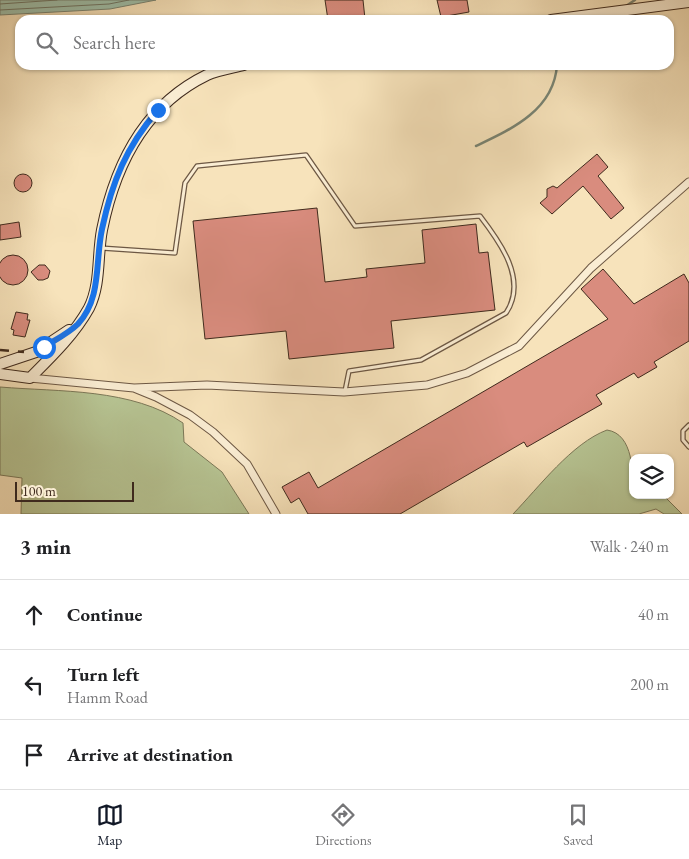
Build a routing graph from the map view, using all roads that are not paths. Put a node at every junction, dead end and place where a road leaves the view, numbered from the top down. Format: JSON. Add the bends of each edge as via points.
{"nodes":[{"id":1,"x":689,"y":2,"type":"edge"},
{"id":2,"x":589,"y":15,"type":"edge"},
{"id":3,"x":226,"y":70,"type":"edge"},
{"id":4,"x":689,"y":182,"type":"edge"},
{"id":5,"x":100,"y":248,"type":"junction"},
{"id":6,"x":78,"y":324,"type":"junction"},
{"id":7,"x":0,"y":364,"type":"edge"},
{"id":8,"x":0,"y":374,"type":"edge"},
{"id":9,"x":30,"y":378,"type":"junction"},
{"id":10,"x":134,"y":388,"type":"junction"},
{"id":11,"x":344,"y":392,"type":"junction"},
{"id":12,"x":689,"y":425,"type":"edge"},
{"id":13,"x":689,"y":447,"type":"edge"},
{"id":14,"x":276,"y":514,"type":"edge"}],
"edges":[{"from":1,"to":2,"type":"main road"},
{"from":3,"to":5,"type":"main road","via":[[202,78],[158,110],[139,133],[121,164]]},
{"from":4,"to":11,"type":"street","via":[[591,268],[518,346],[468,373],[427,385]]},
{"from":5,"to":6,"type":"main road","via":[[96,289]]},
{"from":5,"to":11,"type":"lane","via":[[175,253],[185,183],[197,166],[306,154],[355,226],[480,216],[498,239],[514,274],[513,303],[506,313],[421,360],[349,371]]},
{"from":6,"to":7,"type":"main road","via":[[36,352]]},
{"from":6,"to":9,"type":"main road"},
{"from":8,"to":9,"type":"main road"},
{"from":9,"to":10,"type":"street"},
{"from":10,"to":11,"type":"street","via":[[207,385]]},
{"from":10,"to":14,"type":"street","via":[[190,415],[213,432],[247,464]]},
{"from":12,"to":13,"type":"lane","via":[[683,431],[683,440]]}]}
